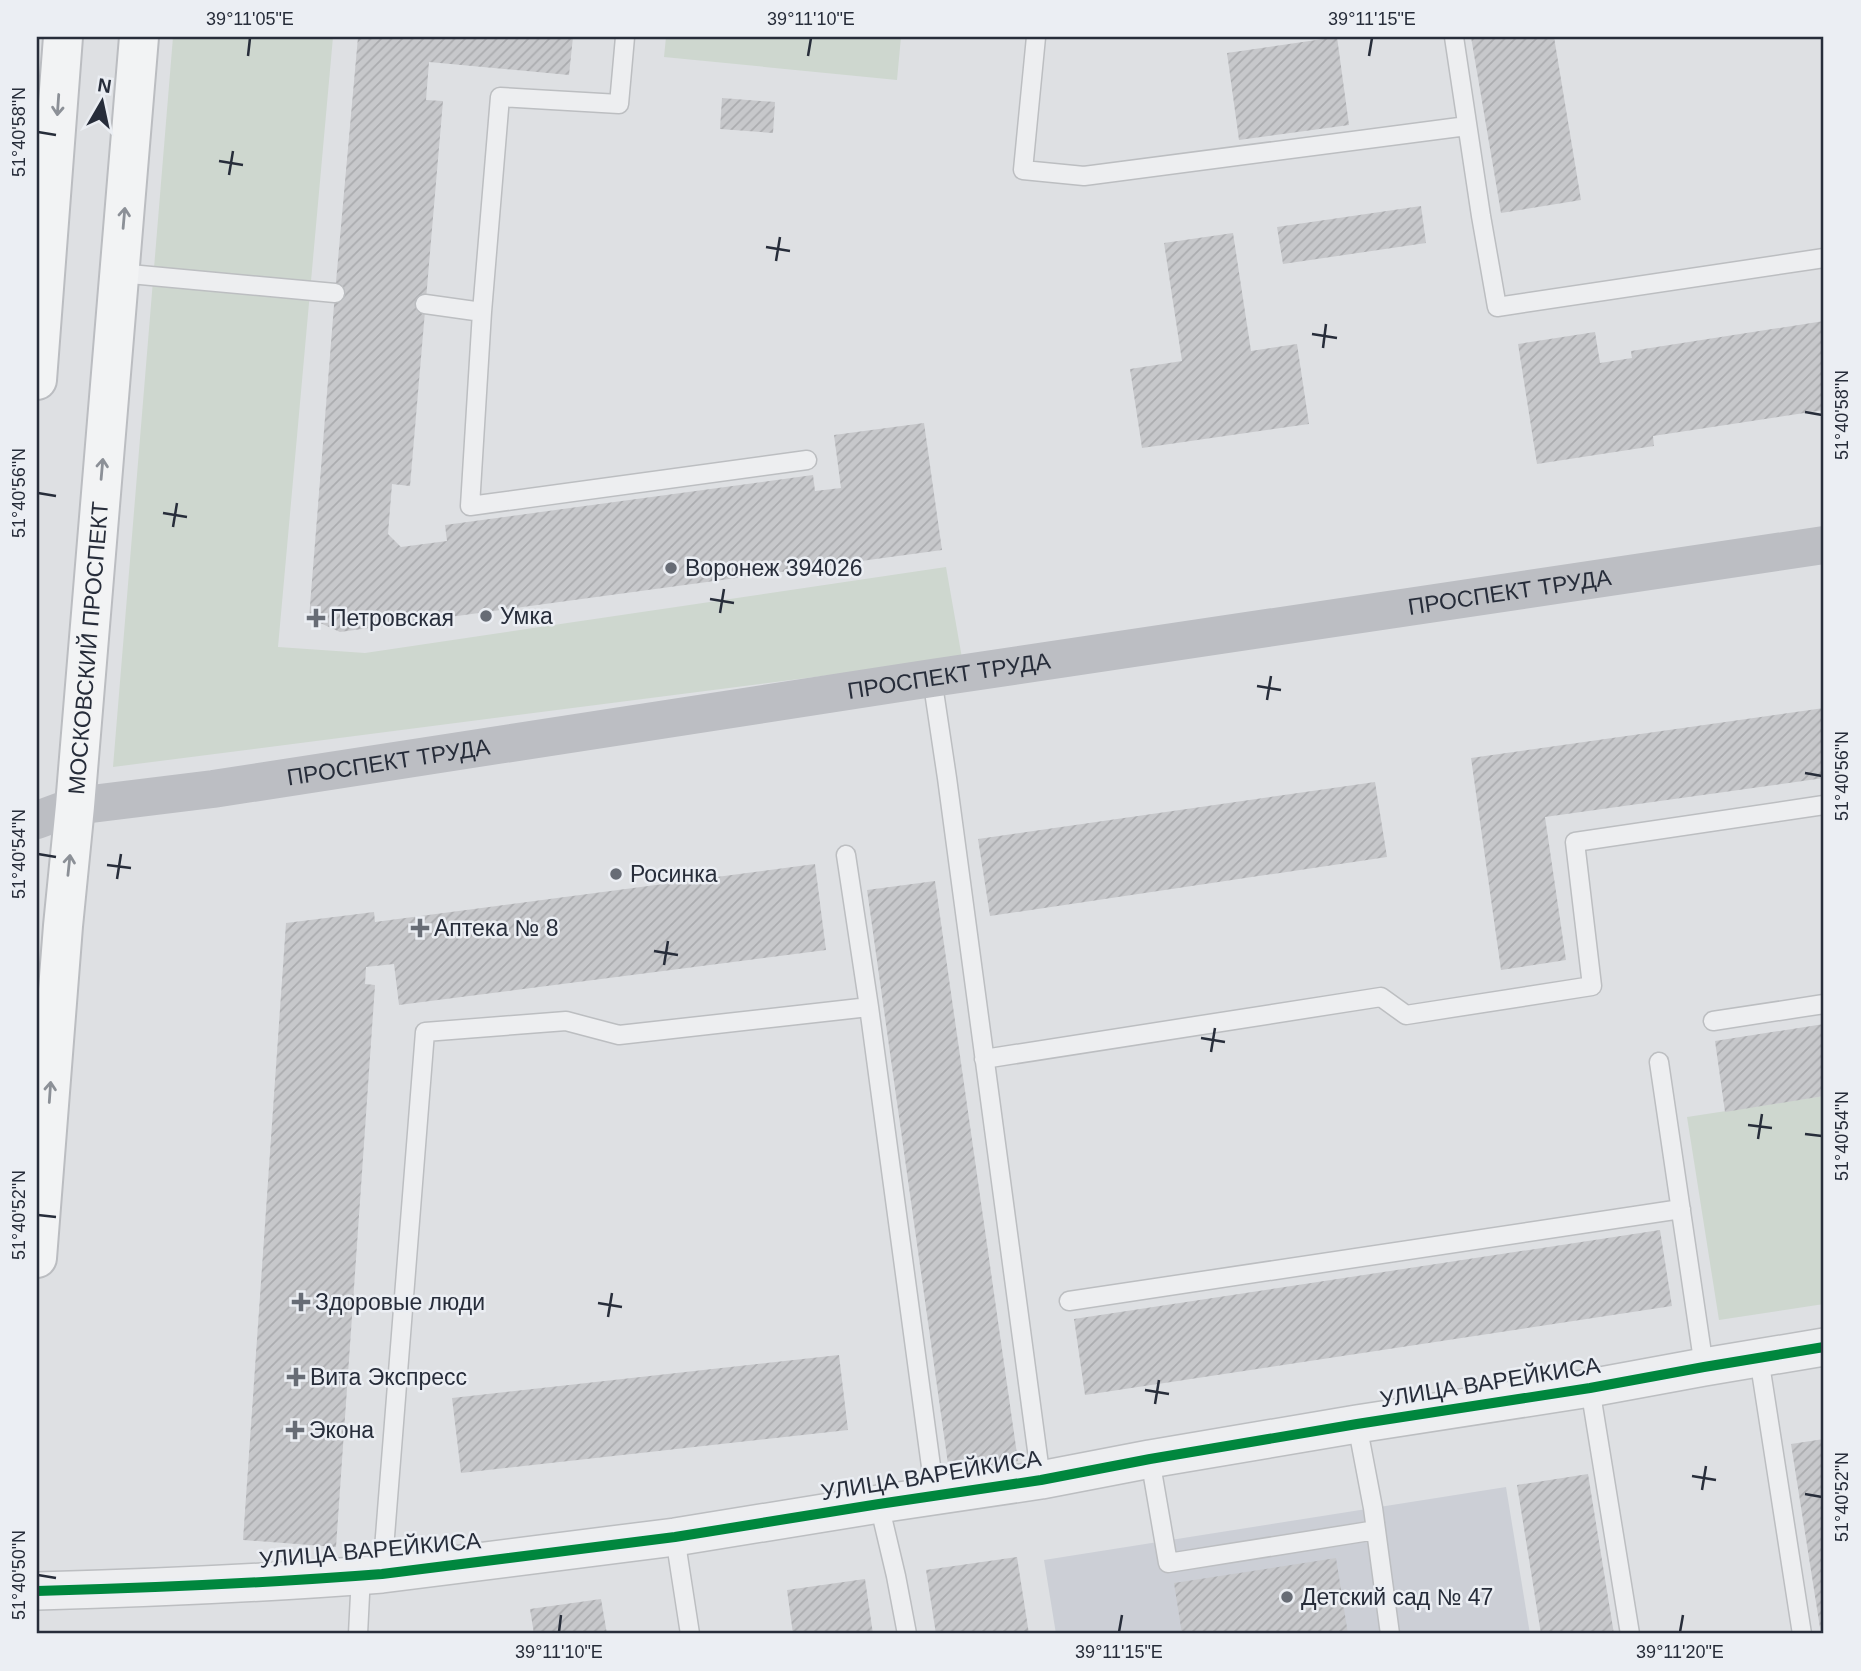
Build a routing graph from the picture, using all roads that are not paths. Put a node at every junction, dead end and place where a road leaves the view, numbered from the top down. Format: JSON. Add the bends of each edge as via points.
{"nodes":[{"id":1,"x":63,"y":37,"type":"edge"},
{"id":2,"x":139,"y":37,"type":"edge"},
{"id":3,"x":625,"y":37,"type":"edge"},
{"id":4,"x":1037,"y":37,"type":"edge"},
{"id":5,"x":1454,"y":37,"type":"edge"},
{"id":6,"x":1467,"y":126,"type":"junction"},
{"id":7,"x":1824,"y":258,"type":"edge"},
{"id":8,"x":119,"y":273,"type":"junction"},
{"id":9,"x":335,"y":293,"type":"dead end"},
{"id":10,"x":425,"y":304,"type":"dead end"},
{"id":11,"x":482,"y":312,"type":"junction"},
{"id":12,"x":37,"y":380,"type":"edge"},
{"id":13,"x":807,"y":460,"type":"dead end"},
{"id":14,"x":1824,"y":545,"type":"edge"},
{"id":15,"x":932,"y":678,"type":"junction"},
{"id":16,"x":37,"y":792,"type":"edge"},
{"id":17,"x":1824,"y":805,"type":"edge"},
{"id":18,"x":75,"y":806,"type":"junction"},
{"id":19,"x":37,"y":820,"type":"edge"},
{"id":20,"x":846,"y":855,"type":"dead end"},
{"id":21,"x":1824,"y":1004,"type":"edge"},
{"id":22,"x":869,"y":1007,"type":"junction"},
{"id":23,"x":1713,"y":1021,"type":"dead end"},
{"id":24,"x":984,"y":1059,"type":"junction"},
{"id":25,"x":1659,"y":1062,"type":"dead end"},
{"id":26,"x":1681,"y":1209,"type":"junction"},
{"id":27,"x":37,"y":1258,"type":"edge"},
{"id":28,"x":1069,"y":1301,"type":"dead end"},
{"id":29,"x":1824,"y":1347,"type":"edge"},
{"id":30,"x":1759,"y":1358,"type":"junction"},
{"id":31,"x":1704,"y":1367,"type":"junction"},
{"id":32,"x":1590,"y":1388,"type":"junction"},
{"id":33,"x":1357,"y":1424,"type":"junction"},
{"id":34,"x":1150,"y":1459,"type":"junction"},
{"id":35,"x":1041,"y":1480,"type":"junction"},
{"id":36,"x":935,"y":1496,"type":"junction"},
{"id":37,"x":879,"y":1504,"type":"junction"},
{"id":38,"x":1376,"y":1530,"type":"junction"},
{"id":39,"x":675,"y":1538,"type":"junction"},
{"id":40,"x":372,"y":1574,"type":"junction"},
{"id":41,"x":37,"y":1591,"type":"edge"},
{"id":42,"x":358,"y":1634,"type":"edge"},
{"id":43,"x":690,"y":1634,"type":"edge"},
{"id":44,"x":906,"y":1634,"type":"edge"},
{"id":45,"x":1390,"y":1634,"type":"edge"},
{"id":46,"x":1630,"y":1634,"type":"edge"},
{"id":47,"x":1802,"y":1634,"type":"edge"}],
"edges":[{"from":1,"to":12,"type":"main road","one_way":true},
{"from":8,"to":2,"type":"main road","name":"МОСКОВСКИЙ ПРОСПЕКТ","one_way":true},
{"from":3,"to":11,"type":"lane","via":[[619,104],[500,97]]},
{"from":4,"to":6,"type":"lane","via":[[1023,170],[1084,176]]},
{"from":5,"to":6,"type":"lane"},
{"from":6,"to":7,"type":"lane","via":[[1497,307]]},
{"from":8,"to":9,"type":"lane"},
{"from":18,"to":8,"type":"main road","name":"МОСКОВСКИЙ ПРОСПЕКТ","one_way":true},
{"from":10,"to":11,"type":"lane"},
{"from":11,"to":13,"type":"lane","via":[[470,506]]},
{"from":14,"to":15,"type":"main road","name":"ПРОСПЕКТ ТРУДА"},
{"from":15,"to":18,"type":"main road","name":"ПРОСПЕКТ ТРУДА","via":[[213,789]]},
{"from":15,"to":24,"type":"lane"},
{"from":16,"to":18,"type":"main road"},
{"from":17,"to":24,"type":"lane","via":[[1575,842],[1592,986],[1406,1015],[1381,997]]},
{"from":18,"to":19,"type":"main road"},
{"from":27,"to":18,"type":"main road","name":"МОСКОВСКИЙ ПРОСПЕКТ","one_way":true},
{"from":20,"to":22,"type":"lane"},
{"from":21,"to":23,"type":"lane"},
{"from":22,"to":36,"type":"lane"},
{"from":22,"to":40,"type":"lane","via":[[619,1035],[566,1021],[425,1032]]},
{"from":24,"to":35,"type":"lane"},
{"from":25,"to":26,"type":"lane"},
{"from":26,"to":28,"type":"lane"},
{"from":26,"to":31,"type":"lane"},
{"from":29,"to":30,"type":"street","name":"УЛИЦА ВАРЕЙКИСА"},
{"from":30,"to":31,"type":"street","name":"УЛИЦА ВАРЕЙКИСА"},
{"from":30,"to":47,"type":"lane"},
{"from":31,"to":32,"type":"street","name":"УЛИЦА ВАРЕЙКИСА"},
{"from":32,"to":33,"type":"street","name":"УЛИЦА ВАРЕЙКИСА"},
{"from":32,"to":46,"type":"lane"},
{"from":33,"to":34,"type":"street","name":"УЛИЦА ВАРЕЙКИСА"},
{"from":33,"to":38,"type":"lane"},
{"from":34,"to":35,"type":"street","name":"УЛИЦА ВАРЕЙКИСА"},
{"from":34,"to":38,"type":"lane","via":[[1168,1563]]},
{"from":35,"to":36,"type":"street","name":"УЛИЦА ВАРЕЙКИСА"},
{"from":36,"to":37,"type":"street","name":"УЛИЦА ВАРЕЙКИСА"},
{"from":37,"to":39,"type":"street","name":"УЛИЦА ВАРЕЙКИСА"},
{"from":37,"to":44,"type":"lane"},
{"from":38,"to":45,"type":"lane"},
{"from":39,"to":40,"type":"street","name":"УЛИЦА ВАРЕЙКИСА"},
{"from":39,"to":43,"type":"lane"},
{"from":40,"to":41,"type":"street","name":"УЛИЦА ВАРЕЙКИСА"},
{"from":40,"to":42,"type":"lane"}]}
